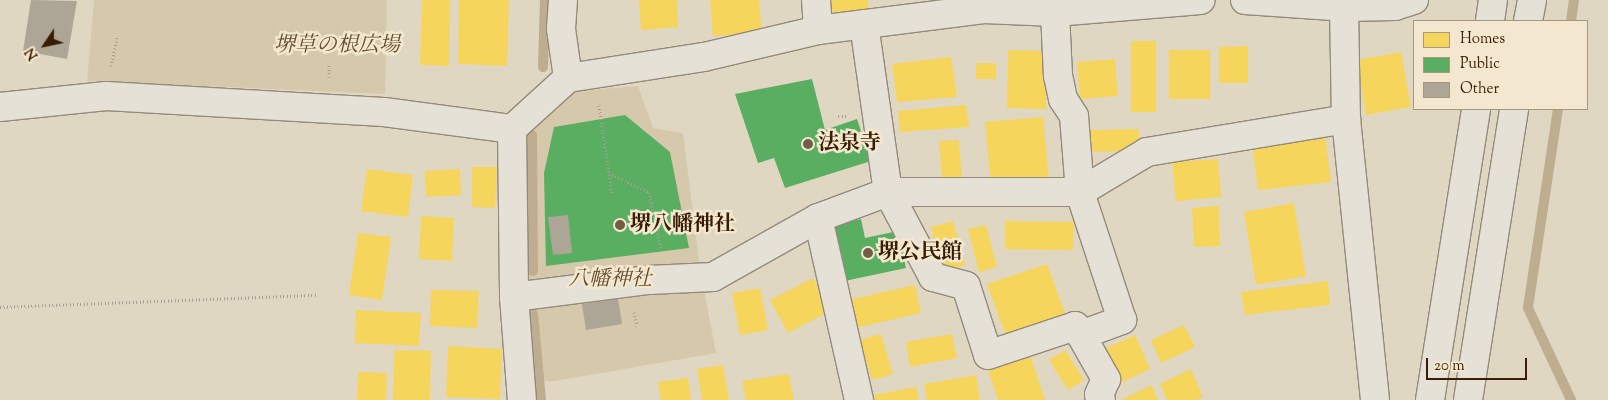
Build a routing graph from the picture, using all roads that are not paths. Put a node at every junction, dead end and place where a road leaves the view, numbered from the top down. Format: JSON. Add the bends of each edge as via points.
{"nodes":[{"id":1,"x":563,"y":0,"type":"edge"},
{"id":2,"x":816,"y":0,"type":"edge"},
{"id":3,"x":1201,"y":0,"type":"edge"},
{"id":4,"x":1245,"y":0,"type":"edge"},
{"id":5,"x":1414,"y":0,"type":"edge"},
{"id":6,"x":1493,"y":0,"type":"edge"},
{"id":7,"x":1532,"y":0,"type":"edge"},
{"id":8,"x":1313,"y":3,"type":"edge"},
{"id":9,"x":984,"y":5,"type":"edge"},
{"id":10,"x":1344,"y":7,"type":"junction"},
{"id":11,"x":1055,"y":12,"type":"junction"},
{"id":12,"x":1490,"y":20,"type":"edge"},
{"id":13,"x":1528,"y":20,"type":"edge"},
{"id":14,"x":864,"y":24,"type":"junction"},
{"id":15,"x":818,"y":30,"type":"junction"},
{"id":16,"x":580,"y":77,"type":"junction"},
{"id":17,"x":0,"y":107,"type":"edge"},
{"id":18,"x":1476,"y":110,"type":"edge"},
{"id":19,"x":1514,"y":110,"type":"edge"},
{"id":20,"x":1346,"y":119,"type":"junction"},
{"id":21,"x":512,"y":129,"type":"junction"},
{"id":22,"x":888,"y":192,"type":"junction"},
{"id":23,"x":1080,"y":192,"type":"junction"},
{"id":24,"x":818,"y":218,"type":"junction"},
{"id":25,"x":514,"y":297,"type":"junction"},
{"id":26,"x":1081,"y":335,"type":"junction"},
{"id":27,"x":522,"y":400,"type":"edge"},
{"id":28,"x":859,"y":400,"type":"edge"},
{"id":29,"x":1101,"y":400,"type":"edge"},
{"id":30,"x":1375,"y":400,"type":"edge"},
{"id":31,"x":1430,"y":400,"type":"edge"},
{"id":32,"x":1468,"y":400,"type":"edge"}],
"edges":[{"from":1,"to":16,"type":"street","via":[[561,29]]},
{"from":2,"to":15,"type":"street"},
{"from":3,"to":11,"type":"street"},
{"from":4,"to":8,"type":"street"},
{"from":5,"to":10,"type":"street","via":[[1395,6]]},
{"from":6,"to":12,"type":"street"},
{"from":7,"to":13,"type":"street"},
{"from":8,"to":10,"type":"street"},
{"from":9,"to":11,"type":"street"},
{"from":9,"to":14,"type":"street"},
{"from":10,"to":20,"type":"street"},
{"from":11,"to":23,"type":"street","via":[[1058,76],[1063,99],[1074,116]]},
{"from":14,"to":15,"type":"street"},
{"from":14,"to":22,"type":"street"},
{"from":15,"to":16,"type":"street","via":[[704,57]]},
{"from":16,"to":21,"type":"street"},
{"from":17,"to":21,"type":"street","via":[[106,96],[384,112]]},
{"from":18,"to":31,"type":"street"},
{"from":19,"to":32,"type":"street"},
{"from":20,"to":23,"type":"street","via":[[1147,152]]},
{"from":20,"to":30,"type":"street"},
{"from":21,"to":25,"type":"street"},
{"from":22,"to":23,"type":"street"},
{"from":22,"to":24,"type":"street"},
{"from":22,"to":26,"type":"street","via":[[933,277],[966,286],[988,355],[1075,326]]},
{"from":23,"to":26,"type":"street","via":[[1122,320]]},
{"from":24,"to":25,"type":"street","via":[[713,277],[667,279]]},
{"from":24,"to":28,"type":"street"},
{"from":25,"to":27,"type":"street"},
{"from":26,"to":29,"type":"street","via":[[1106,379],[1099,395]]}]}
